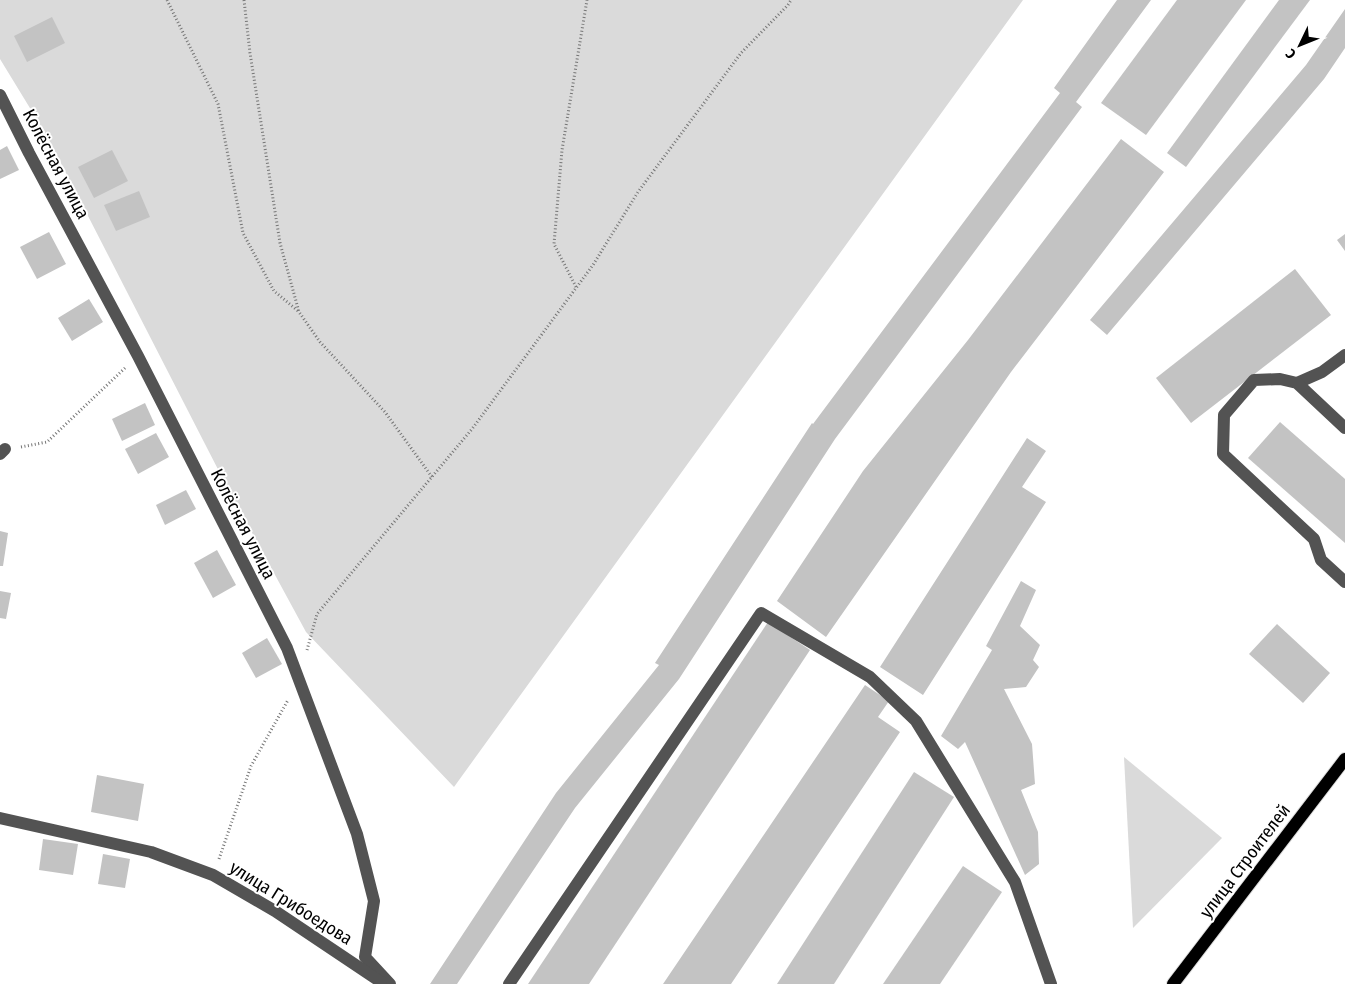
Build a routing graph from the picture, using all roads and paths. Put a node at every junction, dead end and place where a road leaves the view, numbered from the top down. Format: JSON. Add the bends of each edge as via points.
{"nodes":[{"id":1,"x":167,"y":0,"type":"edge"},
{"id":2,"x":244,"y":0,"type":"edge"},
{"id":3,"x":587,"y":0,"type":"edge"},
{"id":4,"x":791,"y":0,"type":"edge"},
{"id":5,"x":0,"y":95,"type":"edge"},
{"id":6,"x":576,"y":287,"type":"junction"},
{"id":7,"x":299,"y":312,"type":"junction"},
{"id":8,"x":1345,"y":355,"type":"edge"},
{"id":9,"x":138,"y":356,"type":"junction"},
{"id":10,"x":1297,"y":383,"type":"junction"},
{"id":11,"x":1345,"y":428,"type":"edge"},
{"id":12,"x":2,"y":452,"type":"edge"},
{"id":13,"x":432,"y":477,"type":"junction"},
{"id":14,"x":1345,"y":582,"type":"edge"},
{"id":15,"x":299,"y":682,"type":"junction"},
{"id":16,"x":1345,"y":759,"type":"edge"},
{"id":17,"x":0,"y":818,"type":"edge"},
{"id":18,"x":213,"y":876,"type":"junction"},
{"id":19,"x":384,"y":984,"type":"edge"},
{"id":20,"x":390,"y":984,"type":"edge"},
{"id":21,"x":509,"y":984,"type":"edge"},
{"id":22,"x":1050,"y":984,"type":"edge"},
{"id":23,"x":1173,"y":984,"type":"edge"}],
"edges":[{"from":1,"to":7,"type":"path","via":[[218,104],[243,233],[274,291]]},
{"from":2,"to":7,"type":"path","via":[[280,243]]},
{"from":3,"to":6,"type":"path","via":[[562,150],[554,244]]},
{"from":4,"to":6,"type":"path","via":[[741,53],[638,192]]},
{"from":5,"to":9,"type":"street","name":"Колёсная улица"},
{"from":6,"to":13,"type":"path","via":[[472,429]]},
{"from":7,"to":13,"type":"path","via":[[320,342],[385,412]]},
{"from":8,"to":10,"type":"street","via":[[1322,372]]},
{"from":9,"to":12,"type":"path","via":[[48,442]]},
{"from":9,"to":15,"type":"street","name":"Колёсная улица","via":[[287,648]]},
{"from":10,"to":11,"type":"street"},
{"from":10,"to":14,"type":"street","via":[[1280,379],[1254,380],[1224,415],[1223,454],[1314,539],[1321,560]]},
{"from":13,"to":15,"type":"path","via":[[317,614]]},
{"from":15,"to":18,"type":"path","via":[[252,766]]},
{"from":15,"to":20,"type":"street","name":"Колёсная улица","via":[[357,834],[374,901],[365,956]]},
{"from":16,"to":23,"type":"main road","name":"улица Строителей"},
{"from":17,"to":18,"type":"street","name":"улица Грибоедова","via":[[151,852]]},
{"from":18,"to":19,"type":"street","name":"улица Грибоедова","via":[[276,911]]},
{"from":21,"to":22,"type":"street","via":[[761,613],[870,677],[916,721],[1015,882]]}]}
